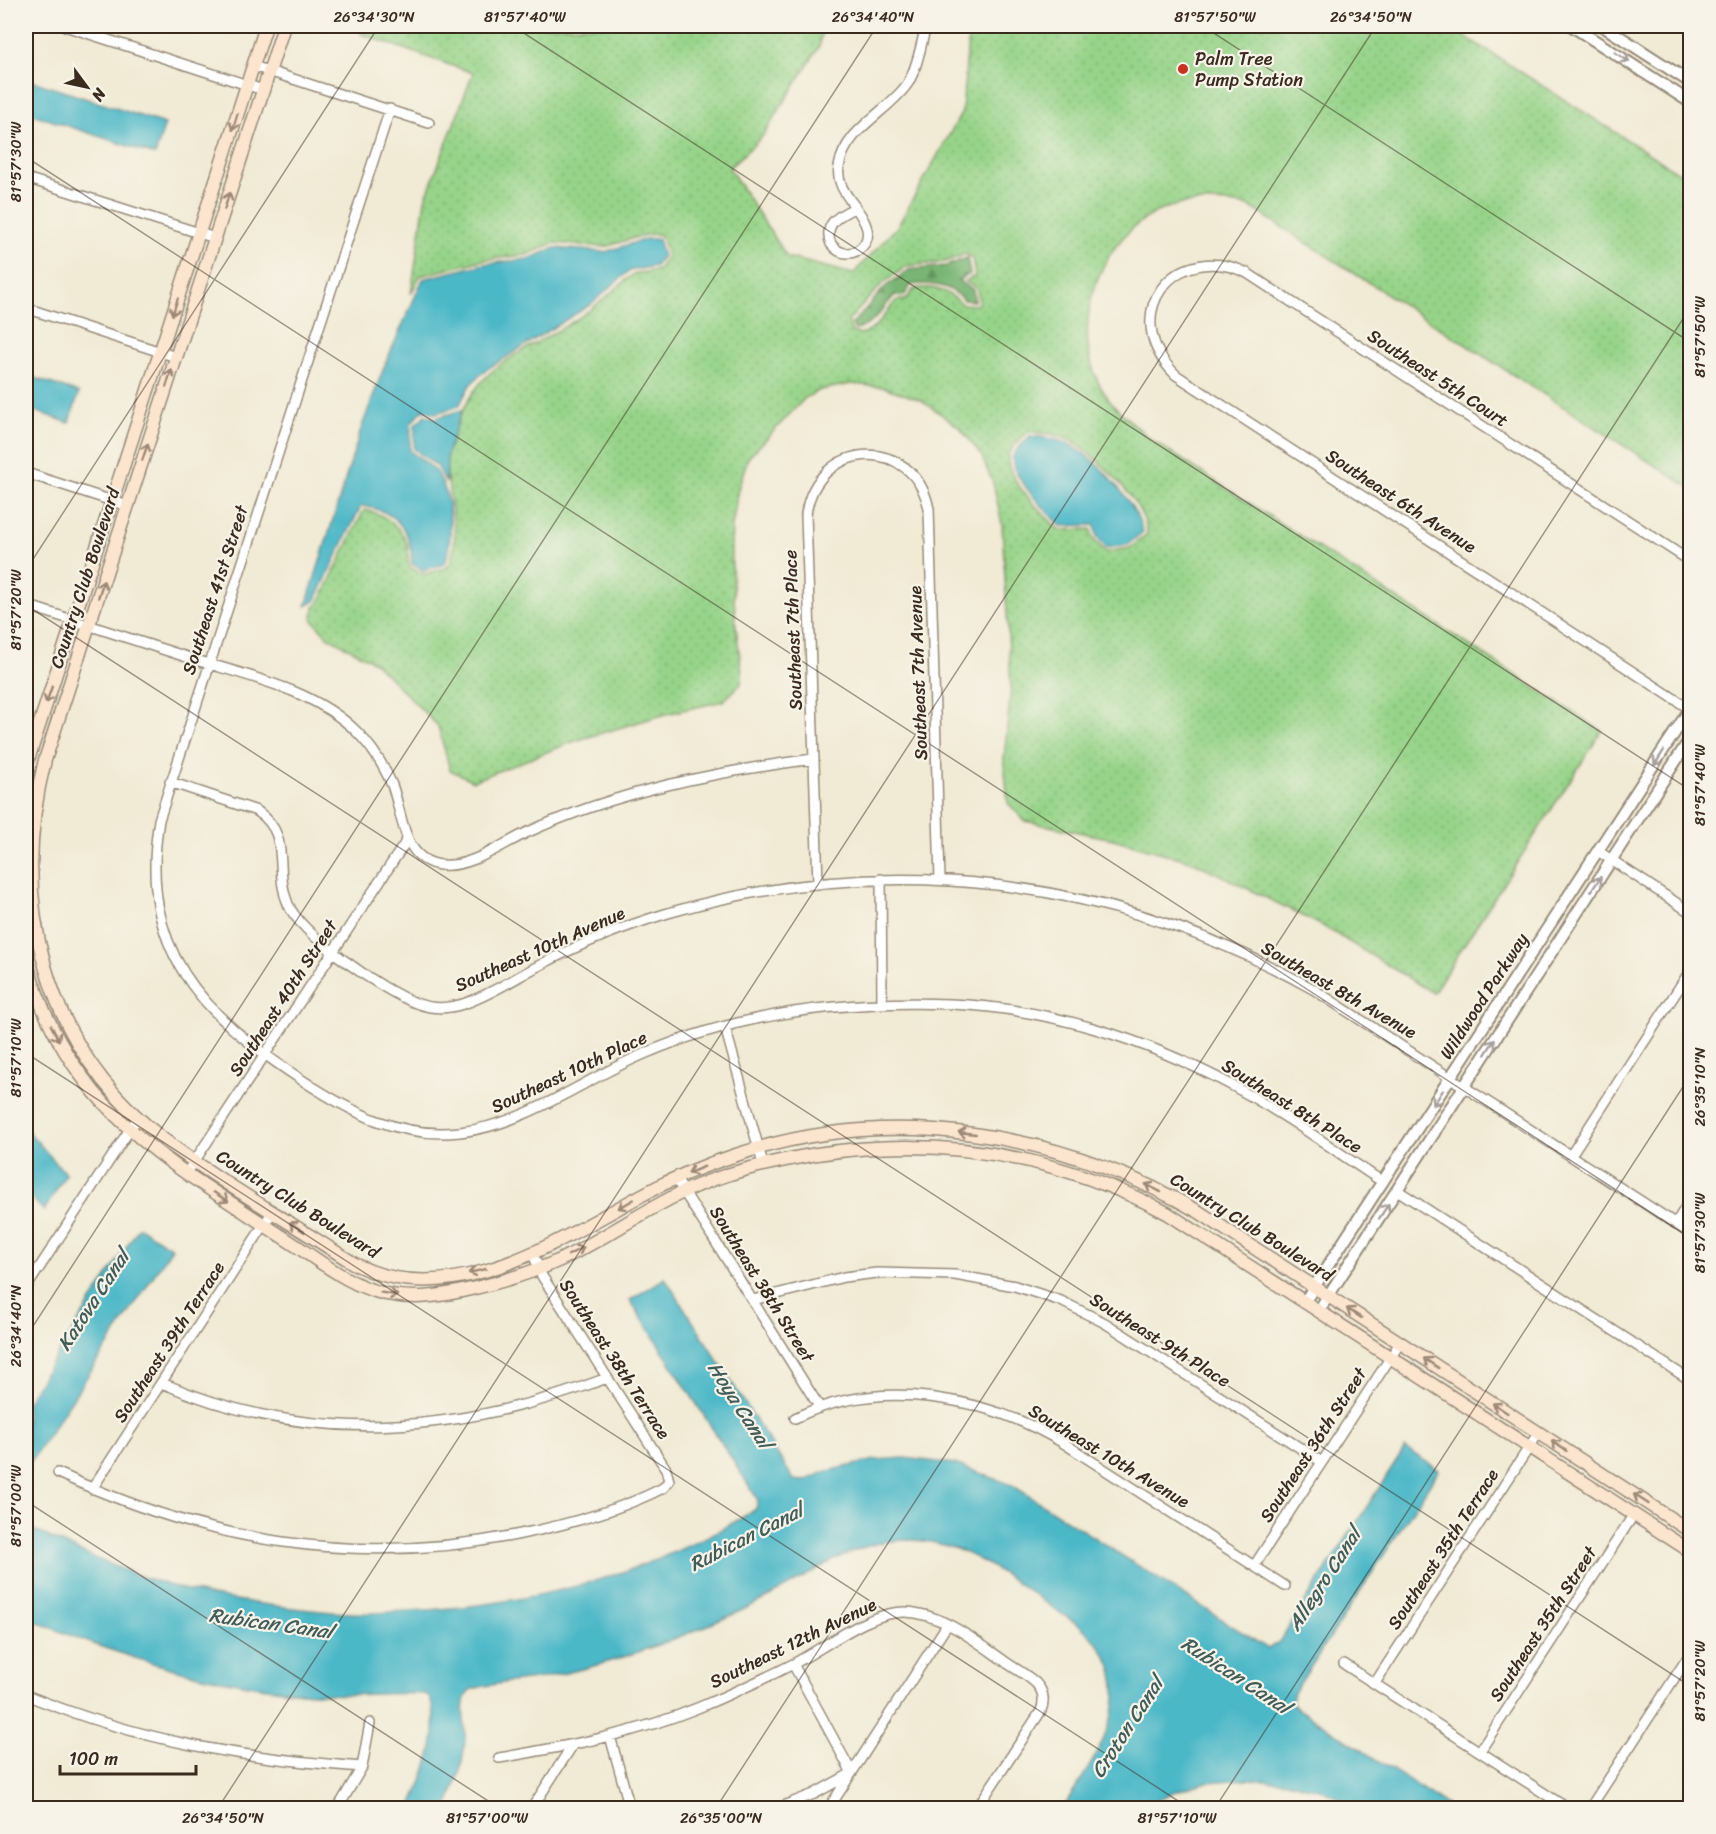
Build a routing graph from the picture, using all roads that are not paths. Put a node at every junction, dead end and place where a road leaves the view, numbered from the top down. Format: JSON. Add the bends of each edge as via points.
{"nodes":[{"id":1,"x":67,"y":26,"type":"edge"},
{"id":2,"x":266,"y":26,"type":"edge"},
{"id":3,"x":284,"y":26,"type":"edge"},
{"id":4,"x":926,"y":26,"type":"edge"},
{"id":5,"x":1572,"y":26,"type":"edge"},
{"id":6,"x":1603,"y":26,"type":"edge"},
{"id":7,"x":253,"y":66,"type":"junction"},
{"id":8,"x":269,"y":71,"type":"junction"},
{"id":9,"x":1690,"y":82,"type":"edge"},
{"id":10,"x":247,"y":84,"type":"junction"},
{"id":11,"x":263,"y":90,"type":"junction"},
{"id":12,"x":1690,"y":102,"type":"edge"},
{"id":13,"x":390,"y":109,"type":"junction"},
{"id":14,"x":429,"y":123,"type":"dead end"},
{"id":15,"x":26,"y":178,"type":"edge"},
{"id":16,"x":854,"y":208,"type":"junction"},
{"id":17,"x":199,"y":233,"type":"junction"},
{"id":18,"x":215,"y":238,"type":"junction"},
{"id":19,"x":1162,"y":287,"type":"joint"},
{"id":20,"x":26,"y":308,"type":"edge"},
{"id":21,"x":160,"y":352,"type":"junction"},
{"id":22,"x":176,"y":357,"type":"junction"},
{"id":23,"x":908,"y":470,"type":"joint"},
{"id":24,"x":26,"y":473,"type":"edge"},
{"id":25,"x":112,"y":501,"type":"junction"},
{"id":26,"x":128,"y":506,"type":"junction"},
{"id":27,"x":1690,"y":561,"type":"edge"},
{"id":28,"x":26,"y":605,"type":"edge"},
{"id":29,"x":74,"y":620,"type":"junction"},
{"id":30,"x":89,"y":625,"type":"junction"},
{"id":31,"x":208,"y":664,"type":"junction"},
{"id":32,"x":1690,"y":709,"type":"edge"},
{"id":33,"x":1690,"y":739,"type":"edge"},
{"id":34,"x":813,"y":759,"type":"junction"},
{"id":35,"x":26,"y":768,"type":"edge"},
{"id":36,"x":41,"y":774,"type":"junction"},
{"id":37,"x":170,"y":782,"type":"junction"},
{"id":38,"x":407,"y":840,"type":"junction"},
{"id":39,"x":1598,"y":851,"type":"junction"},
{"id":40,"x":1612,"y":860,"type":"junction"},
{"id":41,"x":28,"y":862,"type":"edge"},
{"id":42,"x":881,"y":879,"type":"junction"},
{"id":43,"x":940,"y":880,"type":"junction"},
{"id":44,"x":818,"y":884,"type":"junction"},
{"id":45,"x":1690,"y":912,"type":"edge"},
{"id":46,"x":334,"y":951,"type":"junction"},
{"id":47,"x":42,"y":960,"type":"junction"},
{"id":48,"x":26,"y":963,"type":"edge"},
{"id":49,"x":1690,"y":971,"type":"edge"},
{"id":50,"x":882,"y":1003,"type":"junction"},
{"id":51,"x":725,"y":1027,"type":"junction"},
{"id":52,"x":265,"y":1055,"type":"junction"},
{"id":53,"x":1451,"y":1077,"type":"junction"},
{"id":54,"x":1465,"y":1086,"type":"junction"},
{"id":55,"x":138,"y":1116,"type":"junction"},
{"id":56,"x":129,"y":1131,"type":"junction"},
{"id":57,"x":758,"y":1148,"type":"junction"},
{"id":58,"x":1571,"y":1155,"type":"junction"},
{"id":59,"x":195,"y":1160,"type":"junction"},
{"id":60,"x":763,"y":1164,"type":"junction"},
{"id":61,"x":186,"y":1174,"type":"junction"},
{"id":62,"x":676,"y":1179,"type":"junction"},
{"id":63,"x":1383,"y":1182,"type":"junction"},
{"id":64,"x":1397,"y":1190,"type":"junction"},
{"id":65,"x":684,"y":1192,"type":"junction"},
{"id":66,"x":1690,"y":1200,"type":"edge"},
{"id":67,"x":273,"y":1211,"type":"junction"},
{"id":68,"x":1676,"y":1223,"type":"junction"},
{"id":69,"x":264,"y":1225,"type":"junction"},
{"id":70,"x":1690,"y":1233,"type":"edge"},
{"id":71,"x":533,"y":1254,"type":"junction"},
{"id":72,"x":539,"y":1268,"type":"junction"},
{"id":73,"x":1315,"y":1287,"type":"junction"},
{"id":74,"x":26,"y":1288,"type":"edge"},
{"id":75,"x":1328,"y":1296,"type":"junction"},
{"id":76,"x":753,"y":1300,"type":"junction"},
{"id":77,"x":1305,"y":1301,"type":"junction"},
{"id":78,"x":1319,"y":1310,"type":"junction"},
{"id":79,"x":1400,"y":1342,"type":"junction"},
{"id":80,"x":1391,"y":1356,"type":"junction"},
{"id":81,"x":607,"y":1378,"type":"junction"},
{"id":82,"x":1690,"y":1380,"type":"edge"},
{"id":83,"x":162,"y":1383,"type":"junction"},
{"id":84,"x":820,"y":1408,"type":"junction"},
{"id":85,"x":795,"y":1418,"type":"dead end"},
{"id":86,"x":1539,"y":1432,"type":"junction"},
{"id":87,"x":1530,"y":1446,"type":"junction"},
{"id":88,"x":1322,"y":1462,"type":"junction"},
{"id":89,"x":58,"y":1473,"type":"dead end"},
{"id":90,"x":92,"y":1490,"type":"junction"},
{"id":91,"x":1634,"y":1514,"type":"junction"},
{"id":92,"x":1690,"y":1531,"type":"edge"},
{"id":93,"x":1690,"y":1551,"type":"edge"},
{"id":94,"x":1254,"y":1566,"type":"junction"},
{"id":95,"x":1285,"y":1586,"type":"dead end"},
{"id":96,"x":947,"y":1625,"type":"junction"},
{"id":97,"x":1690,"y":1654,"type":"edge"},
{"id":98,"x":793,"y":1664,"type":"junction"},
{"id":99,"x":1344,"y":1664,"type":"dead end"},
{"id":100,"x":1375,"y":1683,"type":"junction"},
{"id":101,"x":26,"y":1695,"type":"edge"},
{"id":102,"x":370,"y":1723,"type":"dead end"},
{"id":103,"x":610,"y":1736,"type":"junction"},
{"id":104,"x":572,"y":1746,"type":"junction"},
{"id":105,"x":1480,"y":1752,"type":"junction"},
{"id":106,"x":499,"y":1758,"type":"dead end"},
{"id":107,"x":362,"y":1767,"type":"junction"},
{"id":108,"x":852,"y":1773,"type":"junction"},
{"id":109,"x":338,"y":1809,"type":"edge"},
{"id":110,"x":532,"y":1809,"type":"edge"},
{"id":111,"x":630,"y":1809,"type":"edge"},
{"id":112,"x":778,"y":1809,"type":"edge"},
{"id":113,"x":829,"y":1809,"type":"edge"},
{"id":114,"x":977,"y":1809,"type":"edge"},
{"id":115,"x":1567,"y":1809,"type":"edge"},
{"id":116,"x":1590,"y":1809,"type":"edge"}],
"edges":[{"from":1,"to":10,"type":"street"},
{"from":2,"to":7,"type":"main road","name":"Country Club Boulevard"},
{"from":3,"to":8,"type":"main road","name":"Country Club Boulevard"},
{"from":4,"to":16,"type":"street","via":[[908,82],[872,116],[845,151],[839,168],[844,191]]},
{"from":5,"to":12,"type":"street","one_way":true},
{"from":6,"to":9,"type":"street"},
{"from":7,"to":8,"type":"street"},
{"from":7,"to":10,"type":"main road","name":"Country Club Boulevard"},
{"from":8,"to":11,"type":"main road","name":"Country Club Boulevard"},
{"from":8,"to":13,"type":"street"},
{"from":10,"to":11,"type":"street"},
{"from":10,"to":17,"type":"main road","name":"Country Club Boulevard","one_way":true},
{"from":18,"to":11,"type":"main road","name":"Country Club Boulevard","one_way":true},
{"from":13,"to":14,"type":"street"},
{"from":13,"to":31,"type":"street","name":"Southeast 41st Street"},
{"from":15,"to":17,"type":"street"},
{"from":16,"to":16,"type":"street","via":[[867,237],[861,249],[841,252],[831,244],[828,230],[834,220]]},
{"from":17,"to":18,"type":"street"},
{"from":17,"to":21,"type":"main road","name":"Country Club Boulevard","one_way":true},
{"from":18,"to":22,"type":"main road","name":"Country Club Boulevard"},
{"from":19,"to":27,"type":"street","name":"Southeast 5th Court","via":[[1196,265],[1228,265],[1247,273]]},
{"from":19,"to":32,"type":"street","name":"Southeast 6th Avenue","via":[[1153,306],[1150,327],[1157,353],[1176,375]]},
{"from":20,"to":21,"type":"street"},
{"from":21,"to":22,"type":"street"},
{"from":21,"to":25,"type":"main road","name":"Country Club Boulevard"},
{"from":26,"to":22,"type":"main road","name":"Country Club Boulevard","one_way":true},
{"from":23,"to":34,"type":"street","name":"Southeast 7th Place","via":[[876,455],[851,457],[830,468],[807,501]]},
{"from":23,"to":43,"type":"street","name":"Southeast 7th Avenue","via":[[923,488],[929,508]]},
{"from":24,"to":25,"type":"street"},
{"from":25,"to":26,"type":"street"},
{"from":25,"to":29,"type":"main road","name":"Country Club Boulevard"},
{"from":30,"to":26,"type":"main road","name":"Country Club Boulevard","one_way":true},
{"from":28,"to":29,"type":"street"},
{"from":29,"to":30,"type":"street"},
{"from":29,"to":35,"type":"main road","name":"Country Club Boulevard","one_way":true},
{"from":30,"to":31,"type":"street"},
{"from":30,"to":36,"type":"main road","name":"Country Club Boulevard"},
{"from":31,"to":37,"type":"street","name":"Southeast 41st Street"},
{"from":31,"to":38,"type":"street","via":[[303,696],[346,723],[369,746],[386,773]]},
{"from":32,"to":39,"type":"street","name":"Wildwood Parkway","one_way":true},
{"from":33,"to":40,"type":"street","name":"Wildwood Parkway"},
{"from":34,"to":38,"type":"street","via":[[706,776],[613,800],[552,822],[461,864],[429,862]]},
{"from":34,"to":44,"type":"street","name":"Southeast 7th Place"},
{"from":35,"to":36,"type":"street"},
{"from":36,"to":41,"type":"main road","name":"Country Club Boulevard"},
{"from":37,"to":46,"type":"street","name":"Southeast 10th Avenue","via":[[257,811],[269,819],[277,830],[281,879],[288,904],[307,931]]},
{"from":37,"to":52,"type":"street","name":"Southeast 41st Street","via":[[159,820],[155,855],[156,891],[167,935],[177,960],[202,1000]]},
{"from":38,"to":46,"type":"street","name":"Southeast 40th Street"},
{"from":39,"to":40,"type":"street"},
{"from":39,"to":53,"type":"street","name":"Wildwood Parkway"},
{"from":40,"to":45,"type":"street"},
{"from":54,"to":40,"type":"street","name":"Wildwood Parkway","one_way":true},
{"from":41,"to":47,"type":"main road","name":"Country Club Boulevard"},
{"from":42,"to":43,"type":"street","name":"Southeast 8th Avenue"},
{"from":42,"to":44,"type":"street","name":"Southeast 8th Avenue"},
{"from":42,"to":50,"type":"street"},
{"from":43,"to":53,"type":"street","name":"Southeast 8th Avenue","via":[[1000,884],[1079,898],[1202,935],[1303,984]]},
{"from":44,"to":46,"type":"street","name":"Southeast 10th Avenue","via":[[713,901],[622,928],[466,1004],[452,1007],[412,1002]]},
{"from":46,"to":52,"type":"street","name":"Southeast 40th Street"},
{"from":47,"to":48,"type":"street"},
{"from":47,"to":55,"type":"main road","name":"Country Club Boulevard","via":[[58,1003],[81,1045],[110,1087]]},
{"from":48,"to":56,"type":"main road","name":"Country Club Boulevard","one_way":true,"via":[[44,1012],[69,1059],[94,1094]]},
{"from":49,"to":58,"type":"street"},
{"from":50,"to":51,"type":"street","name":"Southeast 8th Place","via":[[806,1010]]},
{"from":50,"to":63,"type":"street","name":"Southeast 8th Place","via":[[989,1007],[1067,1021],[1129,1040],[1233,1086]]},
{"from":51,"to":52,"type":"street","name":"Southeast 10th Place","via":[[647,1052],[516,1119],[450,1133],[409,1130],[375,1121],[333,1100]]},
{"from":51,"to":57,"type":"street"},
{"from":52,"to":59,"type":"street","name":"Southeast 40th Street"},
{"from":53,"to":54,"type":"street","name":"Southeast 8th Avenue"},
{"from":53,"to":63,"type":"street","name":"Wildwood Parkway","one_way":true},
{"from":54,"to":58,"type":"street"},
{"from":54,"to":64,"type":"street","name":"Wildwood Parkway"},
{"from":55,"to":56,"type":"street"},
{"from":55,"to":59,"type":"main road","name":"Country Club Boulevard"},
{"from":56,"to":61,"type":"main road","name":"Country Club Boulevard"},
{"from":56,"to":74,"type":"street"},
{"from":57,"to":60,"type":"street"},
{"from":57,"to":62,"type":"main road","name":"Country Club Boulevard","one_way":true},
{"from":73,"to":57,"type":"main road","name":"Country Club Boulevard","one_way":true,"via":[[1168,1195],[1105,1166],[1040,1145],[966,1133],[892,1129],[812,1137]]},
{"from":58,"to":68,"type":"street"},
{"from":59,"to":61,"type":"street","name":"Southeast 40th Street"},
{"from":59,"to":67,"type":"main road","name":"Country Club Boulevard"},
{"from":60,"to":65,"type":"main road","name":"Country Club Boulevard"},
{"from":60,"to":77,"type":"main road","name":"Country Club Boulevard","via":[[857,1148],[894,1146],[965,1149],[1028,1160],[1093,1179],[1146,1202]]},
{"from":61,"to":69,"type":"main road","name":"Country Club Boulevard","one_way":true},
{"from":62,"to":65,"type":"street","name":"Southeast 38th Street"},
{"from":62,"to":71,"type":"main road","name":"Country Club Boulevard","one_way":true},
{"from":63,"to":64,"type":"street"},
{"from":63,"to":73,"type":"street","name":"Wildwood Parkway"},
{"from":75,"to":64,"type":"street","name":"Wildwood Parkway","one_way":true},
{"from":64,"to":82,"type":"street"},
{"from":72,"to":65,"type":"main road","name":"Country Club Boulevard","one_way":true},
{"from":65,"to":76,"type":"street","name":"Southeast 38th Street"},
{"from":66,"to":68,"type":"street"},
{"from":67,"to":69,"type":"street","name":"Southeast 39th Terrace"},
{"from":71,"to":67,"type":"main road","name":"Country Club Boulevard","one_way":true,"via":[[467,1274],[426,1281],[395,1279],[353,1263]]},
{"from":68,"to":70,"type":"street"},
{"from":69,"to":72,"type":"main road","name":"Country Club Boulevard","one_way":true,"via":[[346,1278],[377,1292],[395,1295],[455,1293]]},
{"from":69,"to":83,"type":"street","name":"Southeast 39th Terrace"},
{"from":71,"to":72,"type":"street","name":"Southeast 38th Terrace"},
{"from":72,"to":81,"type":"street","name":"Southeast 38th Terrace"},
{"from":73,"to":75,"type":"main road","name":"Country Club Boulevard"},
{"from":73,"to":77,"type":"street","name":"Wildwood Parkway"},
{"from":75,"to":78,"type":"street","name":"Wildwood Parkway"},
{"from":79,"to":75,"type":"main road","name":"Country Club Boulevard","one_way":true},
{"from":76,"to":84,"type":"street","name":"Southeast 38th Street"},
{"from":76,"to":88,"type":"street","name":"Southeast 9th Place","via":[[844,1277],[877,1273],[955,1275],[1024,1289],[1061,1301],[1106,1323]]},
{"from":77,"to":78,"type":"main road","name":"Country Club Boulevard"},
{"from":78,"to":80,"type":"main road","name":"Country Club Boulevard"},
{"from":79,"to":80,"type":"street","name":"Southeast 36th Street"},
{"from":86,"to":79,"type":"main road","name":"Country Club Boulevard","one_way":true},
{"from":80,"to":87,"type":"main road","name":"Country Club Boulevard"},
{"from":80,"to":88,"type":"street","name":"Southeast 36th Street"},
{"from":81,"to":83,"type":"street","via":[[504,1412],[416,1425],[368,1426],[270,1416],[199,1398]]},
{"from":81,"to":90,"type":"street","name":"Southeast 38th Terrace","via":[[666,1469],[669,1481],[663,1488],[629,1503],[558,1526],[482,1542],[415,1549],[313,1547],[237,1536],[178,1521]]},
{"from":83,"to":90,"type":"street","name":"Southeast 39th Terrace"},
{"from":84,"to":85,"type":"street","name":"Southeast 10th Avenue"},
{"from":84,"to":94,"type":"street","name":"Southeast 10th Avenue","via":[[858,1400],[908,1397],[956,1402],[1006,1415],[1058,1440]]},
{"from":86,"to":87,"type":"street","name":"Southeast 35th Terrace"},
{"from":92,"to":86,"type":"main road","name":"Country Club Boulevard","one_way":true},
{"from":87,"to":91,"type":"main road","name":"Country Club Boulevard"},
{"from":87,"to":100,"type":"street","name":"Southeast 35th Terrace"},
{"from":88,"to":94,"type":"street","name":"Southeast 36th Street"},
{"from":89,"to":90,"type":"street"},
{"from":91,"to":93,"type":"main road","name":"Country Club Boulevard"},
{"from":91,"to":105,"type":"street","name":"Southeast 35th Street"},
{"from":94,"to":95,"type":"street","name":"Southeast 10th Avenue"},
{"from":96,"to":98,"type":"street","name":"Southeast 12th Avenue","via":[[916,1613],[887,1614]]},
{"from":96,"to":108,"type":"street"},
{"from":96,"to":114,"type":"street","name":"Southeast 12th Avenue","via":[[1036,1682],[1044,1698],[1041,1711]]},
{"from":97,"to":116,"type":"street"},
{"from":98,"to":103,"type":"street","name":"Southeast 12th Avenue","via":[[699,1707]]},
{"from":98,"to":108,"type":"street"},
{"from":99,"to":100,"type":"street"},
{"from":100,"to":105,"type":"street"},
{"from":101,"to":107,"type":"street","via":[[172,1742],[245,1757]]},
{"from":102,"to":107,"type":"street"},
{"from":103,"to":104,"type":"street","name":"Southeast 12th Avenue"},
{"from":103,"to":111,"type":"street"},
{"from":104,"to":106,"type":"street","name":"Southeast 12th Avenue"},
{"from":104,"to":110,"type":"street"},
{"from":105,"to":115,"type":"street"},
{"from":107,"to":109,"type":"street"},
{"from":108,"to":112,"type":"street"},
{"from":108,"to":113,"type":"street"}]}
